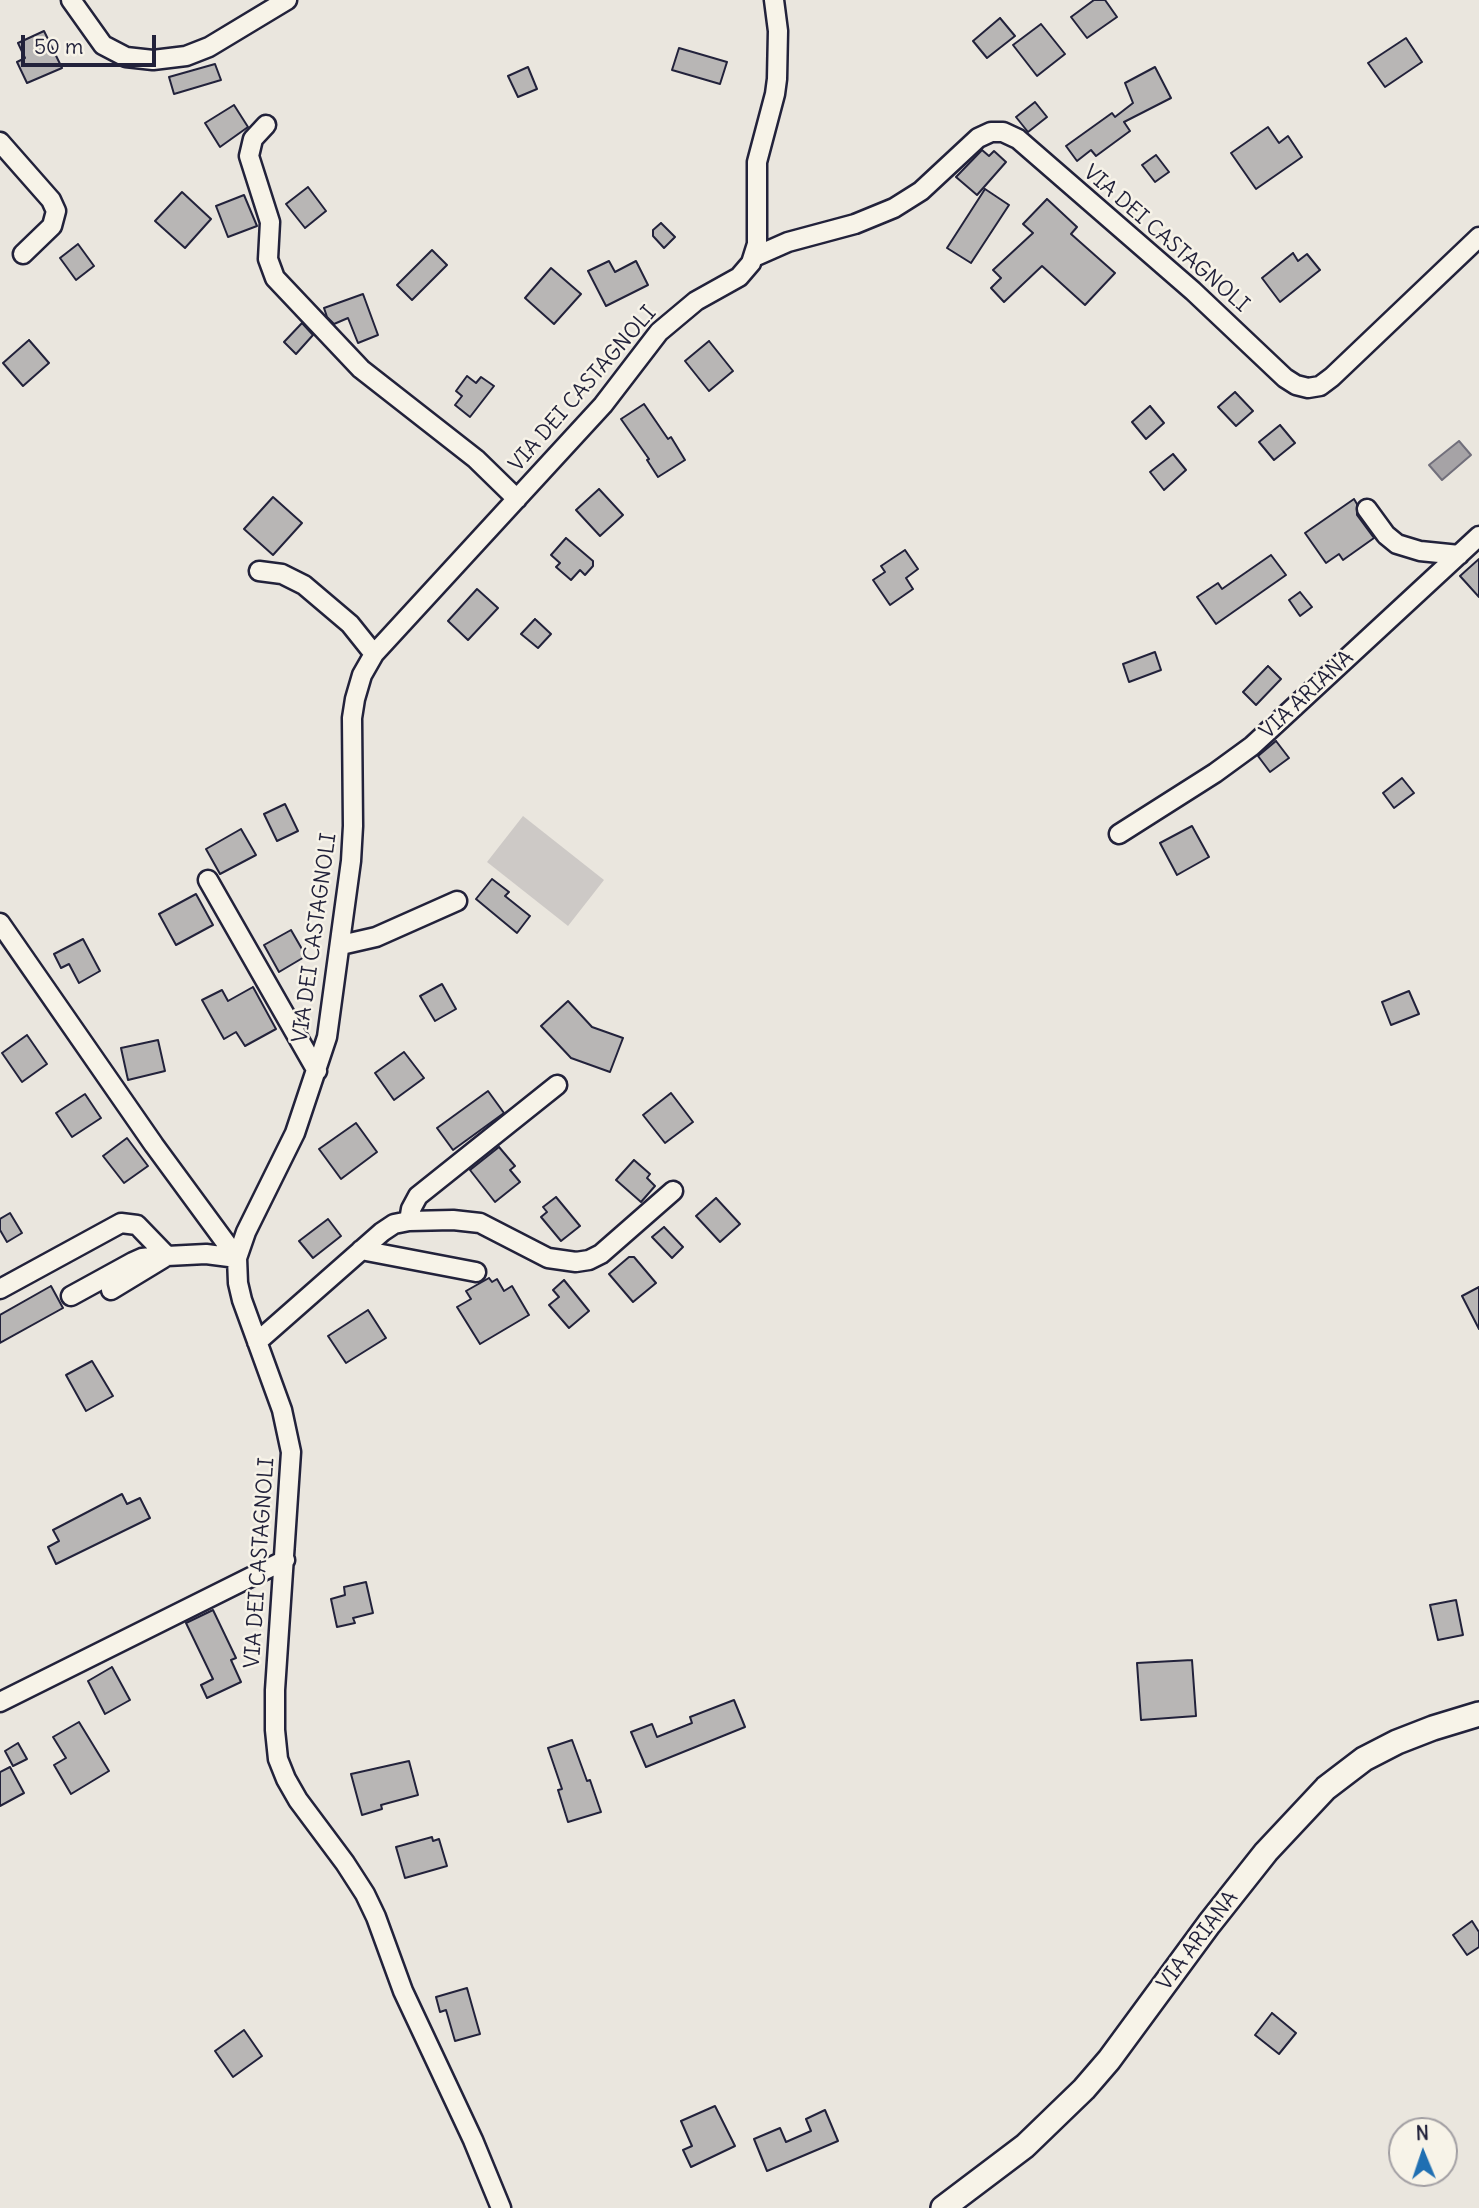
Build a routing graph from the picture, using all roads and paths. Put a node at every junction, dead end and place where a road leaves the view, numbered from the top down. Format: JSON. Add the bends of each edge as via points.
{"nodes":[{"id":1,"x":71,"y":0,"type":"edge"},
{"id":2,"x":287,"y":0,"type":"edge"},
{"id":3,"x":774,"y":0,"type":"edge"},
{"id":4,"x":266,"y":125,"type":"dead end"},
{"id":5,"x":0,"y":142,"type":"edge"},
{"id":6,"x":1479,"y":237,"type":"edge"},
{"id":7,"x":23,"y":254,"type":"dead end"},
{"id":8,"x":754,"y":257,"type":"junction"},
{"id":9,"x":517,"y":499,"type":"junction"},
{"id":10,"x":1367,"y":509,"type":"dead end"},
{"id":11,"x":1479,"y":536,"type":"edge"},
{"id":12,"x":1459,"y":555,"type":"junction"},
{"id":13,"x":259,"y":570,"type":"dead end"},
{"id":14,"x":374,"y":654,"type":"junction"},
{"id":15,"x":1119,"y":834,"type":"dead end"},
{"id":16,"x":208,"y":880,"type":"dead end"},
{"id":17,"x":457,"y":901,"type":"dead end"},
{"id":18,"x":0,"y":923,"type":"edge"},
{"id":19,"x":341,"y":945,"type":"junction"},
{"id":20,"x":317,"y":1071,"type":"junction"},
{"id":21,"x":557,"y":1085,"type":"dead end"},
{"id":22,"x":673,"y":1191,"type":"dead end"},
{"id":23,"x":409,"y":1221,"type":"junction"},
{"id":24,"x":361,"y":1250,"type":"junction"},
{"id":25,"x":167,"y":1256,"type":"junction"},
{"id":26,"x":237,"y":1258,"type":"junction"},
{"id":27,"x":476,"y":1272,"type":"dead end"},
{"id":28,"x":0,"y":1289,"type":"edge"},
{"id":29,"x":111,"y":1290,"type":"dead end"},
{"id":30,"x":71,"y":1296,"type":"dead end"},
{"id":31,"x":257,"y":1342,"type":"junction"},
{"id":32,"x":285,"y":1560,"type":"junction"},
{"id":33,"x":0,"y":1702,"type":"edge"},
{"id":34,"x":1479,"y":1714,"type":"edge"},
{"id":35,"x":501,"y":2208,"type":"edge"},
{"id":36,"x":943,"y":2208,"type":"edge"}],
"edges":[{"from":1,"to":2,"type":"street","via":[[103,45],[126,57],[145,60],[202,51]]},
{"from":3,"to":8,"type":"street","via":[[777,79],[757,162]]},
{"from":4,"to":9,"type":"street","via":[[253,139],[249,156],[271,228],[268,259],[275,278],[361,369],[476,459]]},
{"from":5,"to":7,"type":"street","via":[[56,211],[52,226]]},
{"from":6,"to":8,"type":"street","name":"VIA DEI CASTAGNOLI","via":[[1332,377],[1321,386],[1308,388],[1284,378],[1193,291],[1018,139],[1003,132],[978,138],[921,191],[894,208]]},
{"from":8,"to":9,"type":"street","name":"VIA DEI CASTAGNOLI","via":[[739,277],[696,301],[659,332],[603,405]]},
{"from":9,"to":14,"type":"street","name":"VIA DEI CASTAGNOLI"},
{"from":10,"to":12,"type":"street","via":[[1387,535],[1404,547]]},
{"from":11,"to":12,"type":"street","name":"VIA ARIANA"},
{"from":12,"to":15,"type":"street","name":"VIA ARIANA","via":[[1239,757]]},
{"from":13,"to":14,"type":"street","via":[[304,585],[350,624]]},
{"from":14,"to":19,"type":"street","name":"VIA DEI CASTAGNOLI","via":[[359,682],[353,708],[352,843]]},
{"from":16,"to":20,"type":"street"},
{"from":17,"to":19,"type":"street","via":[[376,937]]},
{"from":18,"to":26,"type":"street"},
{"from":19,"to":20,"type":"street","name":"VIA DEI CASTAGNOLI","via":[[330,1026]]},
{"from":20,"to":26,"type":"street","name":"VIA DEI CASTAGNOLI","via":[[292,1141]]},
{"from":21,"to":23,"type":"street","via":[[424,1191],[414,1202]]},
{"from":22,"to":23,"type":"street","via":[[605,1250],[582,1261],[548,1258],[480,1223]]},
{"from":23,"to":24,"type":"street","via":[[390,1226]]},
{"from":24,"to":27,"type":"street"},
{"from":24,"to":31,"type":"street"},
{"from":25,"to":26,"type":"street"},
{"from":25,"to":28,"type":"street","via":[[137,1225],[121,1223]]},
{"from":25,"to":29,"type":"street"},
{"from":25,"to":30,"type":"street","via":[[142,1258]]},
{"from":26,"to":31,"type":"street","name":"VIA DEI CASTAGNOLI","via":[[240,1292]]},
{"from":31,"to":32,"type":"street","name":"VIA DEI CASTAGNOLI","via":[[291,1442]]},
{"from":32,"to":33,"type":"street"},
{"from":32,"to":35,"type":"street","name":"VIA DEI CASTAGNOLI","via":[[274,1703],[278,1759],[298,1800],[365,1894],[403,1991]]},
{"from":34,"to":36,"type":"main road","name":"VIA ARIANA","via":[[1391,1745],[1351,1768],[1303,1809],[1260,1858],[1094,2079],[1035,2137]]}]}
